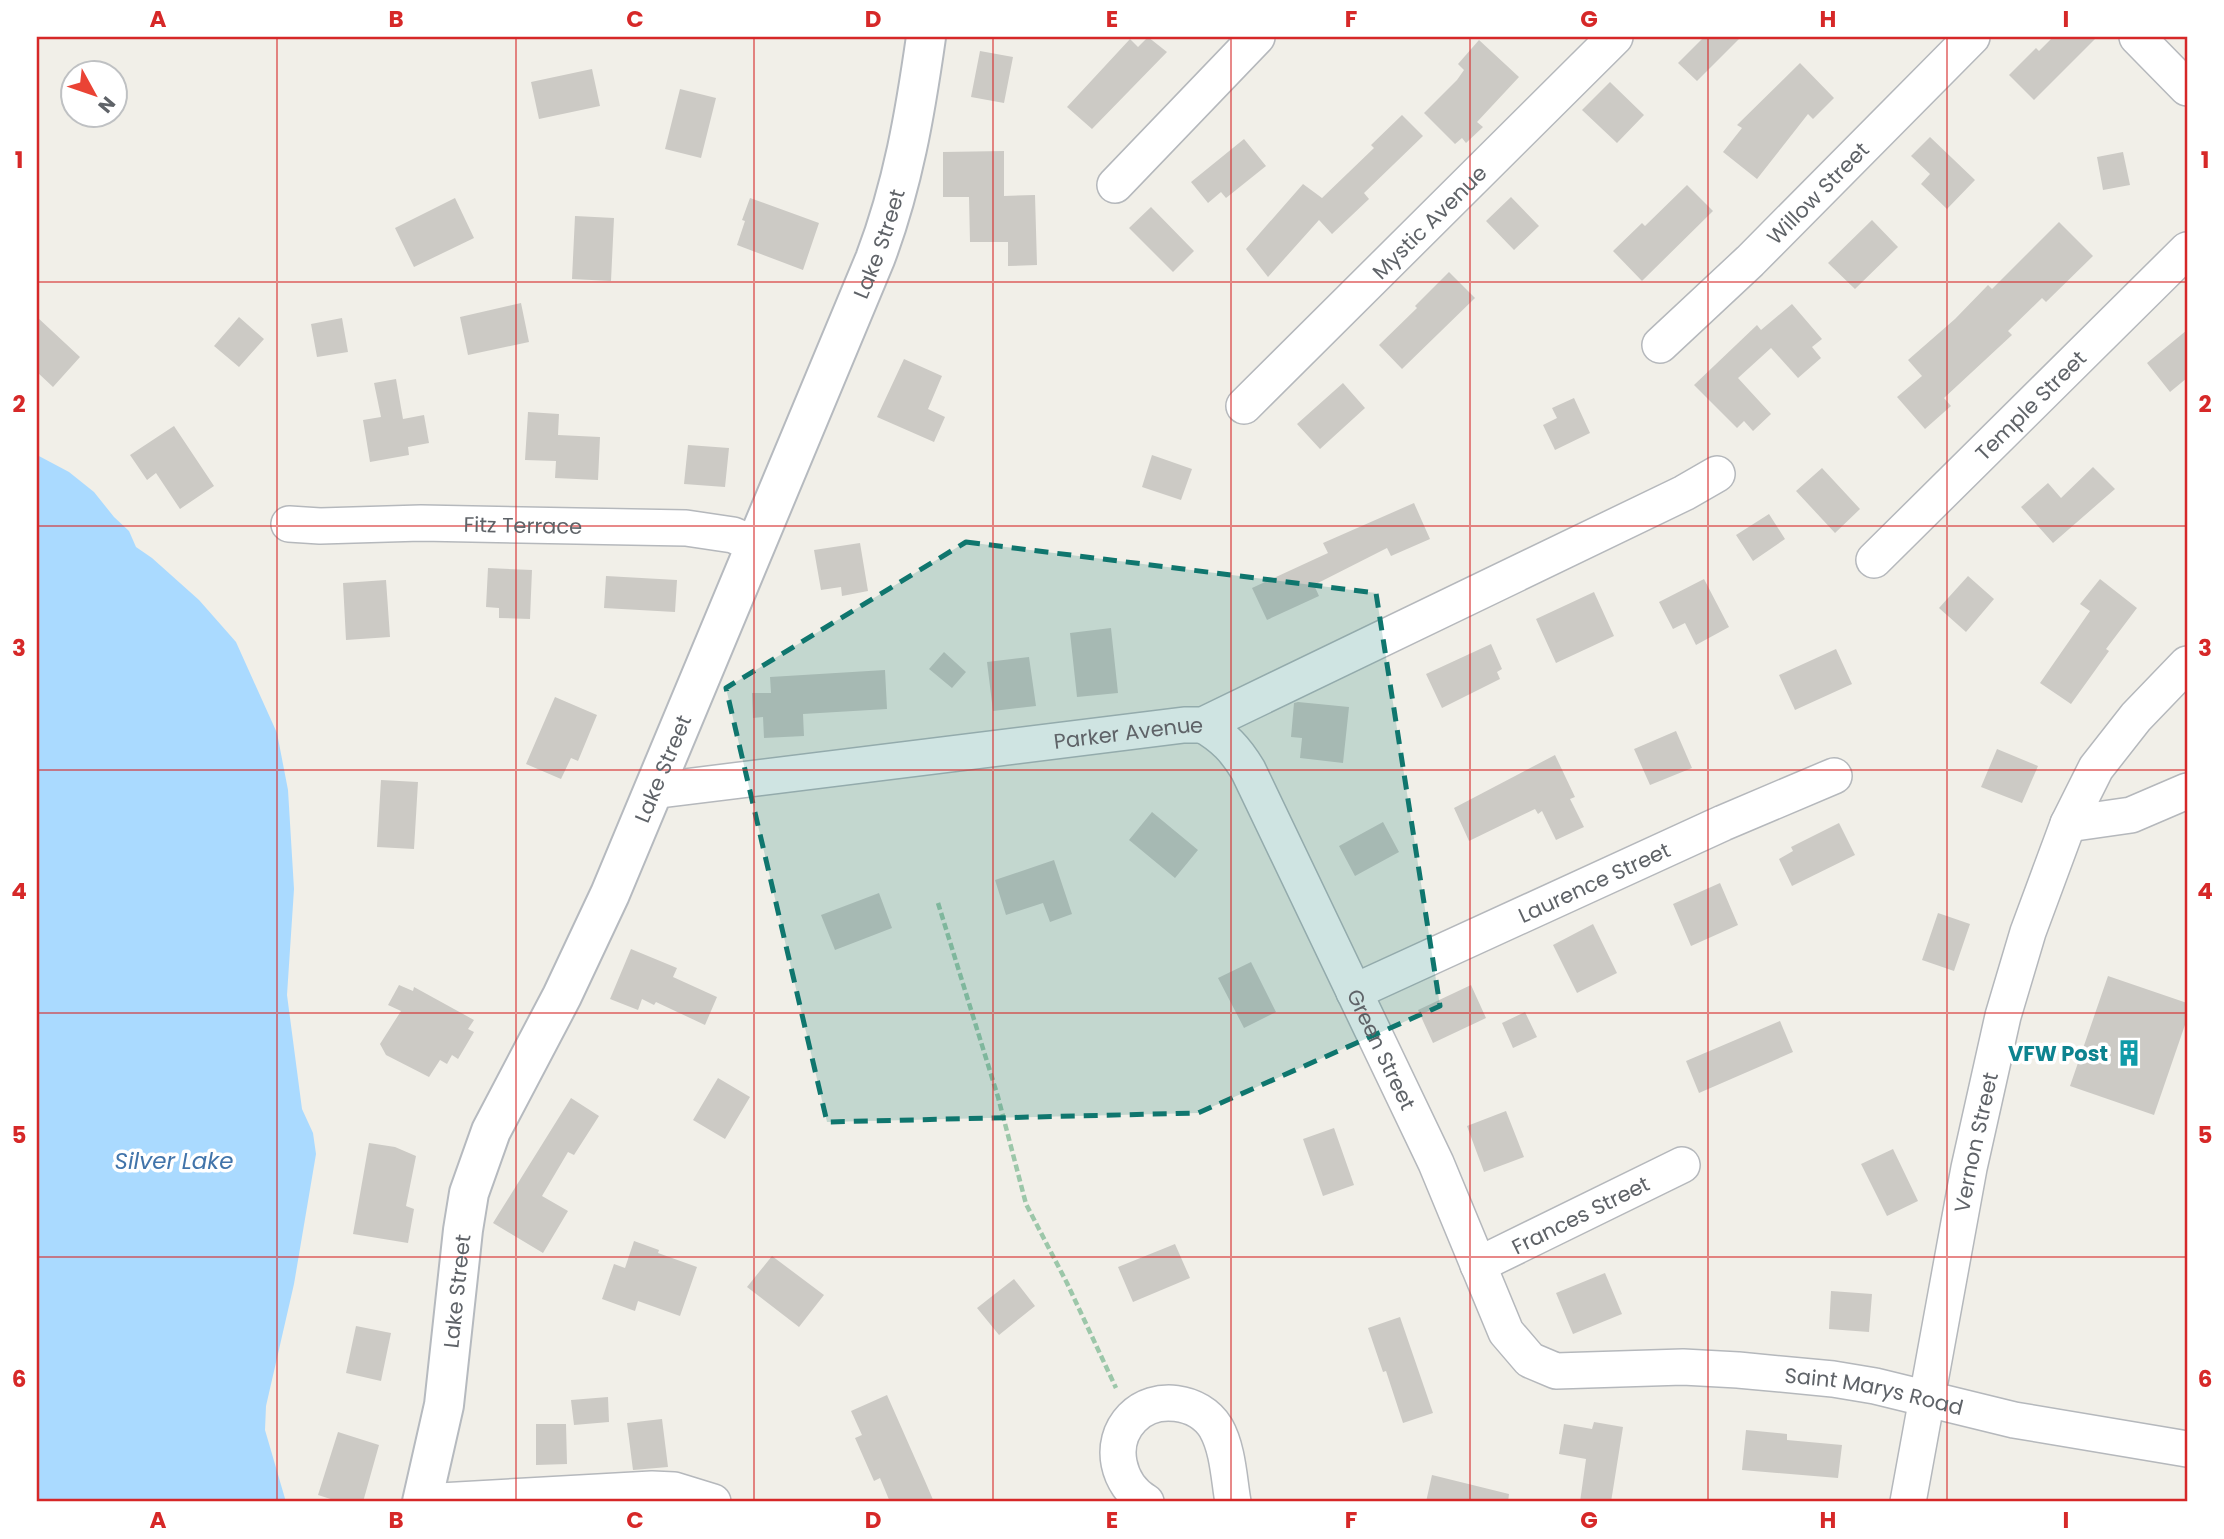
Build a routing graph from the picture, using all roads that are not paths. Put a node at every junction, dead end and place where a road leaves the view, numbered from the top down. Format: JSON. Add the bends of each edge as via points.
{"nodes":[{"id":1,"x":926,"y":37,"type":"edge"},
{"id":2,"x":1257,"y":37,"type":"edge"},
{"id":3,"x":1615,"y":37,"type":"edge"},
{"id":4,"x":1972,"y":37,"type":"edge"},
{"id":5,"x":2137,"y":37,"type":"edge"},
{"id":6,"x":2187,"y":88,"type":"edge"},
{"id":7,"x":1115,"y":185,"type":"dead end"},
{"id":8,"x":2187,"y":250,"type":"edge"},
{"id":9,"x":1660,"y":345,"type":"dead end"},
{"id":10,"x":1244,"y":407,"type":"dead end"},
{"id":11,"x":1717,"y":474,"type":"dead end"},
{"id":12,"x":289,"y":524,"type":"dead end"},
{"id":13,"x":756,"y":545,"type":"junction"},
{"id":14,"x":1874,"y":560,"type":"dead end"},
{"id":15,"x":2187,"y":664,"type":"edge"},
{"id":16,"x":1203,"y":725,"type":"junction"},
{"id":17,"x":1834,"y":776,"type":"dead end"},
{"id":18,"x":652,"y":791,"type":"junction"},
{"id":19,"x":2187,"y":791,"type":"edge"},
{"id":20,"x":2068,"y":824,"type":"junction"},
{"id":21,"x":1354,"y":992,"type":"junction"},
{"id":22,"x":1682,"y":1166,"type":"dead end"},
{"id":23,"x":1478,"y":1265,"type":"junction"},
{"id":24,"x":1556,"y":1371,"type":"joint"},
{"id":25,"x":1926,"y":1398,"type":"junction"},
{"id":26,"x":2187,"y":1449,"type":"edge"},
{"id":27,"x":422,"y":1502,"type":"edge"},
{"id":28,"x":713,"y":1502,"type":"edge"},
{"id":29,"x":1146,"y":1502,"type":"edge"},
{"id":30,"x":1233,"y":1502,"type":"edge"},
{"id":31,"x":1908,"y":1502,"type":"edge"}],
"edges":[{"from":1,"to":13,"type":"street","name":"Lake Street","via":[[907,156],[888,225]]},
{"from":2,"to":7,"type":"street"},
{"from":3,"to":10,"type":"street","name":"Mystic Avenue"},
{"from":4,"to":9,"type":"street","name":"Willow Street"},
{"from":5,"to":6,"type":"street"},
{"from":8,"to":14,"type":"street","name":"Temple Street"},
{"from":11,"to":16,"type":"street","name":"Parker Avenue","via":[[1685,494]]},
{"from":12,"to":13,"type":"street","name":"Fitz Terrace","via":[[686,528],[733,535]]},
{"from":13,"to":18,"type":"street","name":"Lake Street"},
{"from":15,"to":20,"type":"street","name":"Vernon Street","via":[[2096,768]]},
{"from":16,"to":18,"type":"street","name":"Parker Avenue"},
{"from":16,"to":21,"type":"street","name":"Green Street","via":[[1222,736],[1248,770]]},
{"from":17,"to":21,"type":"street","name":"Laurence Street"},
{"from":18,"to":27,"type":"street","name":"Lake Street","via":[[594,930],[479,1160],[463,1230],[444,1405]]},
{"from":19,"to":20,"type":"street","via":[[2131,815]]},
{"from":20,"to":25,"type":"street","name":"Vernon Street","via":[[2003,1016]]},
{"from":21,"to":23,"type":"street","name":"Green Street","via":[[1436,1163]]},
{"from":22,"to":23,"type":"street","name":"Frances Street"},
{"from":23,"to":24,"type":"street","name":"Green Street","via":[[1517,1347],[1530,1360]]},
{"from":24,"to":25,"type":"street","name":"Saint Marys Road","via":[[1738,1370],[1833,1379]]},
{"from":25,"to":26,"type":"street","name":"Saint Marys Road","via":[[2014,1420]]},
{"from":25,"to":31,"type":"street","name":"Vernon Street"},
{"from":27,"to":28,"type":"street","via":[[652,1489],[674,1490]]},
{"from":29,"to":30,"type":"street","via":[[1123,1478],[1119,1444],[1132,1418],[1143,1410],[1161,1403],[1180,1403],[1199,1410],[1222,1439]]}]}
